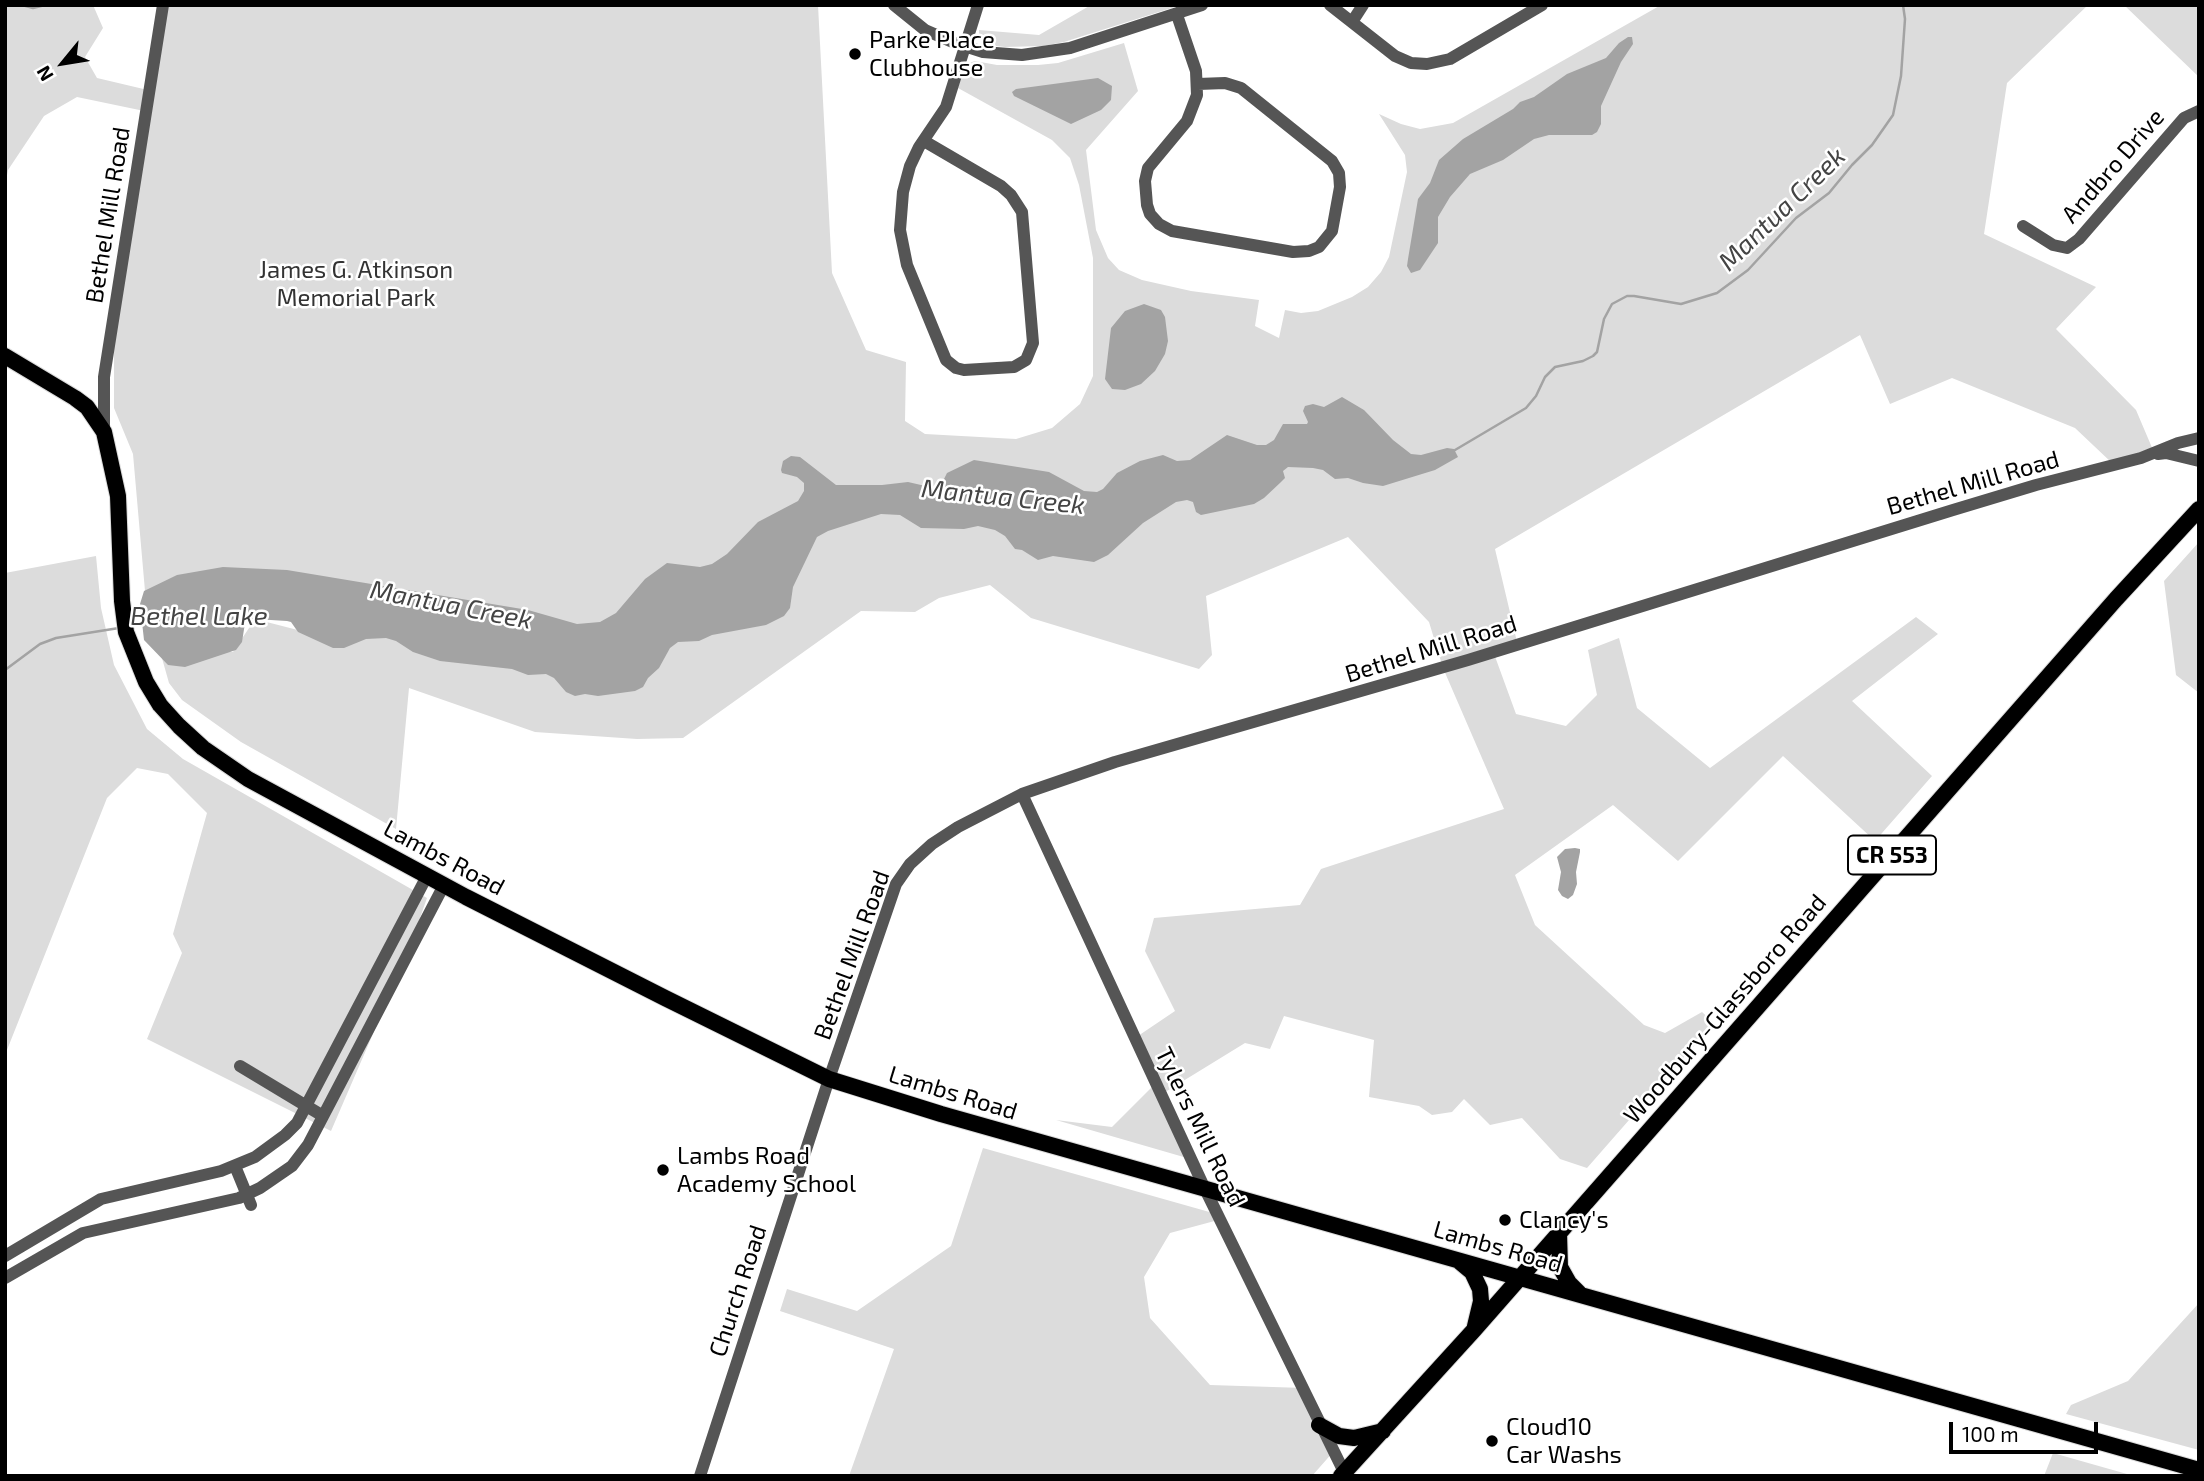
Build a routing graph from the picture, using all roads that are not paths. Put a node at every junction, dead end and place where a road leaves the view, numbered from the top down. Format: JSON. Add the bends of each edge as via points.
{"nodes":[{"id":1,"x":163,"y":5,"type":"edge"},
{"id":2,"x":894,"y":5,"type":"edge"},
{"id":3,"x":978,"y":5,"type":"edge"},
{"id":4,"x":1202,"y":5,"type":"edge"},
{"id":5,"x":1330,"y":5,"type":"edge"},
{"id":6,"x":1363,"y":5,"type":"edge"},
{"id":7,"x":1542,"y":5,"type":"edge"},
{"id":8,"x":1177,"y":15,"type":"junction"},
{"id":9,"x":1352,"y":22,"type":"junction"},
{"id":10,"x":965,"y":47,"type":"junction"},
{"id":11,"x":1198,"y":84,"type":"junction"},
{"id":12,"x":2199,"y":111,"type":"edge"},
{"id":13,"x":924,"y":141,"type":"junction"},
{"id":14,"x":2024,"y":226,"type":"dead end"},
{"id":15,"x":5,"y":356,"type":"edge"},
{"id":16,"x":104,"y":432,"type":"junction"},
{"id":17,"x":2199,"y":438,"type":"edge"},
{"id":18,"x":2141,"y":458,"type":"junction"},
{"id":19,"x":2199,"y":461,"type":"edge"},
{"id":20,"x":2199,"y":509,"type":"edge"},
{"id":21,"x":1022,"y":794,"type":"junction"},
{"id":22,"x":428,"y":876,"type":"junction"},
{"id":23,"x":444,"y":885,"type":"junction"},
{"id":24,"x":240,"y":1066,"type":"dead end"},
{"id":25,"x":829,"y":1079,"type":"junction"},
{"id":26,"x":306,"y":1106,"type":"junction"},
{"id":27,"x":323,"y":1116,"type":"junction"},
{"id":28,"x":235,"y":1166,"type":"junction"},
{"id":29,"x":1205,"y":1189,"type":"junction"},
{"id":30,"x":249,"y":1200,"type":"junction"},
{"id":31,"x":1559,"y":1233,"type":"junction"},
{"id":32,"x":38,"y":1236,"type":"junction"},
{"id":33,"x":48,"y":1252,"type":"junction"},
{"id":34,"x":8,"y":1254,"type":"edge"},
{"id":35,"x":1455,"y":1258,"type":"junction"},
{"id":36,"x":21,"y":1268,"type":"junction"},
{"id":37,"x":5,"y":1278,"type":"edge"},
{"id":38,"x":1520,"y":1278,"type":"junction"},
{"id":39,"x":1581,"y":1295,"type":"junction"},
{"id":40,"x":1475,"y":1329,"type":"junction"},
{"id":41,"x":1319,"y":1425,"type":"junction"},
{"id":42,"x":1383,"y":1431,"type":"junction"},
{"id":43,"x":2199,"y":1470,"type":"edge"},
{"id":44,"x":1344,"y":1475,"type":"edge"},
{"id":45,"x":700,"y":1476,"type":"edge"}],
"edges":[{"from":1,"to":16,"type":"street","name":"Bethel Mill Road","via":[[108,342]]},
{"from":2,"to":10,"type":"street","via":[[925,30]]},
{"from":3,"to":10,"type":"street"},
{"from":4,"to":8,"type":"street"},
{"from":5,"to":9,"type":"street"},
{"from":6,"to":9,"type":"street"},
{"from":7,"to":9,"type":"street","via":[[1450,59],[1432,64],[1399,58]]},
{"from":8,"to":10,"type":"street","via":[[1048,52],[1003,54]]},
{"from":8,"to":11,"type":"street"},
{"from":10,"to":13,"type":"street","via":[[944,112]]},
{"from":11,"to":11,"type":"street","via":[[1187,121],[1146,172],[1147,205],[1153,218],[1172,230],[1282,250],[1306,252],[1319,247],[1333,227],[1340,187],[1332,161],[1241,88],[1229,83]]},
{"from":12,"to":14,"type":"street","name":"Andbro Drive","via":[[2184,118],[2079,239],[2067,247],[2053,245]]},
{"from":13,"to":13,"type":"street","via":[[1000,186],[1022,212],[1033,344],[1026,360],[1014,367],[959,369],[949,363],[907,265],[900,230],[902,192]]},
{"from":15,"to":16,"type":"main road","name":"Lambs Road","via":[[87,407]]},
{"from":16,"to":22,"type":"main road","name":"Lambs Road","via":[[118,496],[126,632],[160,705],[203,748],[248,779]]},
{"from":17,"to":18,"type":"street","name":"Bethel Mill Road"},
{"from":18,"to":19,"type":"street","via":[[2166,453]]},
{"from":18,"to":21,"type":"street","name":"Bethel Mill Road","via":[[1965,506]]},
{"from":20,"to":31,"type":"main road","name":"Woodbury-Glassboro Road","number":"CR 553"},
{"from":21,"to":25,"type":"street","name":"Bethel Mill Road","via":[[932,844],[896,884]]},
{"from":21,"to":29,"type":"street","name":"Tylers Mill Road"},
{"from":22,"to":23,"type":"main road","name":"Lambs Road"},
{"from":22,"to":26,"type":"street"},
{"from":23,"to":25,"type":"main road","name":"Lambs Road"},
{"from":23,"to":27,"type":"street"},
{"from":24,"to":26,"type":"street"},
{"from":25,"to":29,"type":"main road","name":"Lambs Road"},
{"from":25,"to":45,"type":"street","name":"Church Road"},
{"from":26,"to":27,"type":"street"},
{"from":26,"to":28,"type":"street","via":[[285,1135]]},
{"from":27,"to":30,"type":"street","via":[[292,1166]]},
{"from":28,"to":30,"type":"street"},
{"from":28,"to":32,"type":"street","via":[[101,1199]]},
{"from":29,"to":35,"type":"main road","name":"Lambs Road"},
{"from":29,"to":41,"type":"street","name":"Tylers Mill Road"},
{"from":30,"to":33,"type":"street","via":[[83,1233]]},
{"from":31,"to":38,"type":"main road","name":"Woodbury-Glassboro Road","number":"CR 553"},
{"from":31,"to":39,"type":"main road","via":[[1560,1267]]},
{"from":32,"to":33,"type":"street"},
{"from":32,"to":34,"type":"street"},
{"from":33,"to":36,"type":"street"},
{"from":34,"to":36,"type":"street"},
{"from":35,"to":38,"type":"main road","name":"Lambs Road"},
{"from":35,"to":40,"type":"main road","via":[[1472,1272],[1480,1289]]},
{"from":36,"to":37,"type":"street"},
{"from":38,"to":39,"type":"main road","name":"Lambs Road"},
{"from":38,"to":40,"type":"main road","name":"Woodbury-Glassboro Road","number":"CR 553"},
{"from":39,"to":43,"type":"main road","name":"Lambs Road"},
{"from":40,"to":42,"type":"main road","name":"Woodbury-Glassboro Road","number":"CR 553"},
{"from":41,"to":42,"type":"main road","via":[[1354,1438]]},
{"from":41,"to":44,"type":"street","name":"Tylers Mill Road"},
{"from":42,"to":44,"type":"main road","name":"Woodbury-Glassboro Road","number":"CR 553"}]}
